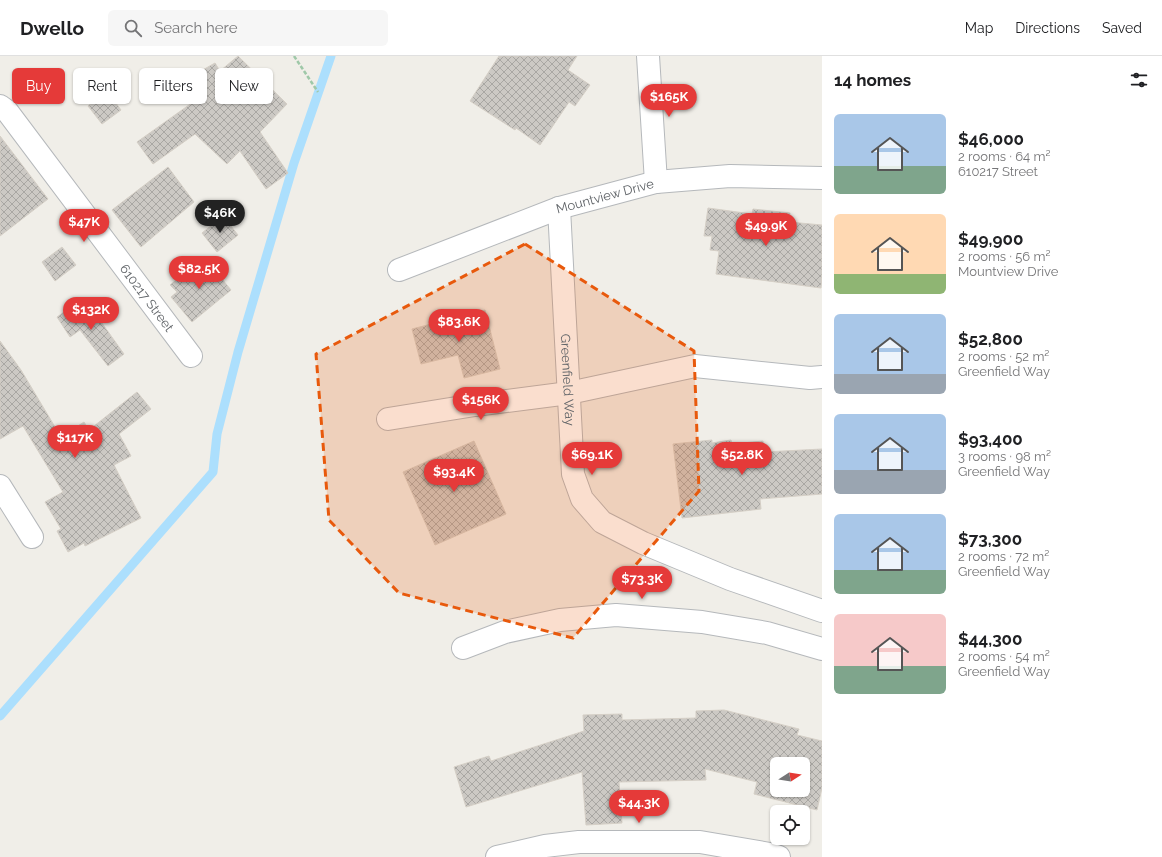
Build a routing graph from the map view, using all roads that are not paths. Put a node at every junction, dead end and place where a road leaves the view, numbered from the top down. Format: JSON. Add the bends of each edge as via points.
{"nodes":[{"id":1,"x":648,"y":56,"type":"edge"},
{"id":2,"x":0,"y":106,"type":"edge"},
{"id":3,"x":822,"y":178,"type":"edge"},
{"id":4,"x":656,"y":182,"type":"junction"},
{"id":5,"x":559,"y":208,"type":"junction"},
{"id":6,"x":399,"y":270,"type":"dead end"},
{"id":7,"x":191,"y":356,"type":"dead end"},
{"id":8,"x":822,"y":377,"type":"edge"},
{"id":9,"x":569,"y":393,"type":"junction"},
{"id":10,"x":388,"y":419,"type":"dead end"},
{"id":11,"x":0,"y":486,"type":"edge"},
{"id":12,"x":32,"y":537,"type":"dead end"},
{"id":13,"x":822,"y":611,"type":"edge"},
{"id":14,"x":463,"y":648,"type":"dead end"},
{"id":15,"x":822,"y":649,"type":"edge"},
{"id":16,"x":498,"y":857,"type":"edge"},
{"id":17,"x":779,"y":857,"type":"edge"}],
"edges":[{"from":1,"to":4,"type":"street"},
{"from":2,"to":7,"type":"street","name":"610217 Street","via":[[7,111]]},
{"from":3,"to":4,"type":"street","name":"Mountview Drive","via":[[730,176]]},
{"from":4,"to":5,"type":"street","name":"Mountview Drive"},
{"from":5,"to":6,"type":"street","name":"Mountview Drive"},
{"from":5,"to":9,"type":"street","name":"Greenfield Way"},
{"from":8,"to":9,"type":"street","via":[[810,378],[695,366]]},
{"from":9,"to":10,"type":"street"},
{"from":9,"to":13,"type":"street","name":"Greenfield Way","via":[[573,474],[582,499],[602,522],[650,546]]},
{"from":11,"to":12,"type":"street"},
{"from":14,"to":15,"type":"street","via":[[505,632],[560,620],[616,615],[702,622],[767,633]]},
{"from":16,"to":17,"type":"street","via":[[545,846],[579,842],[636,841],[700,842]]}]}
